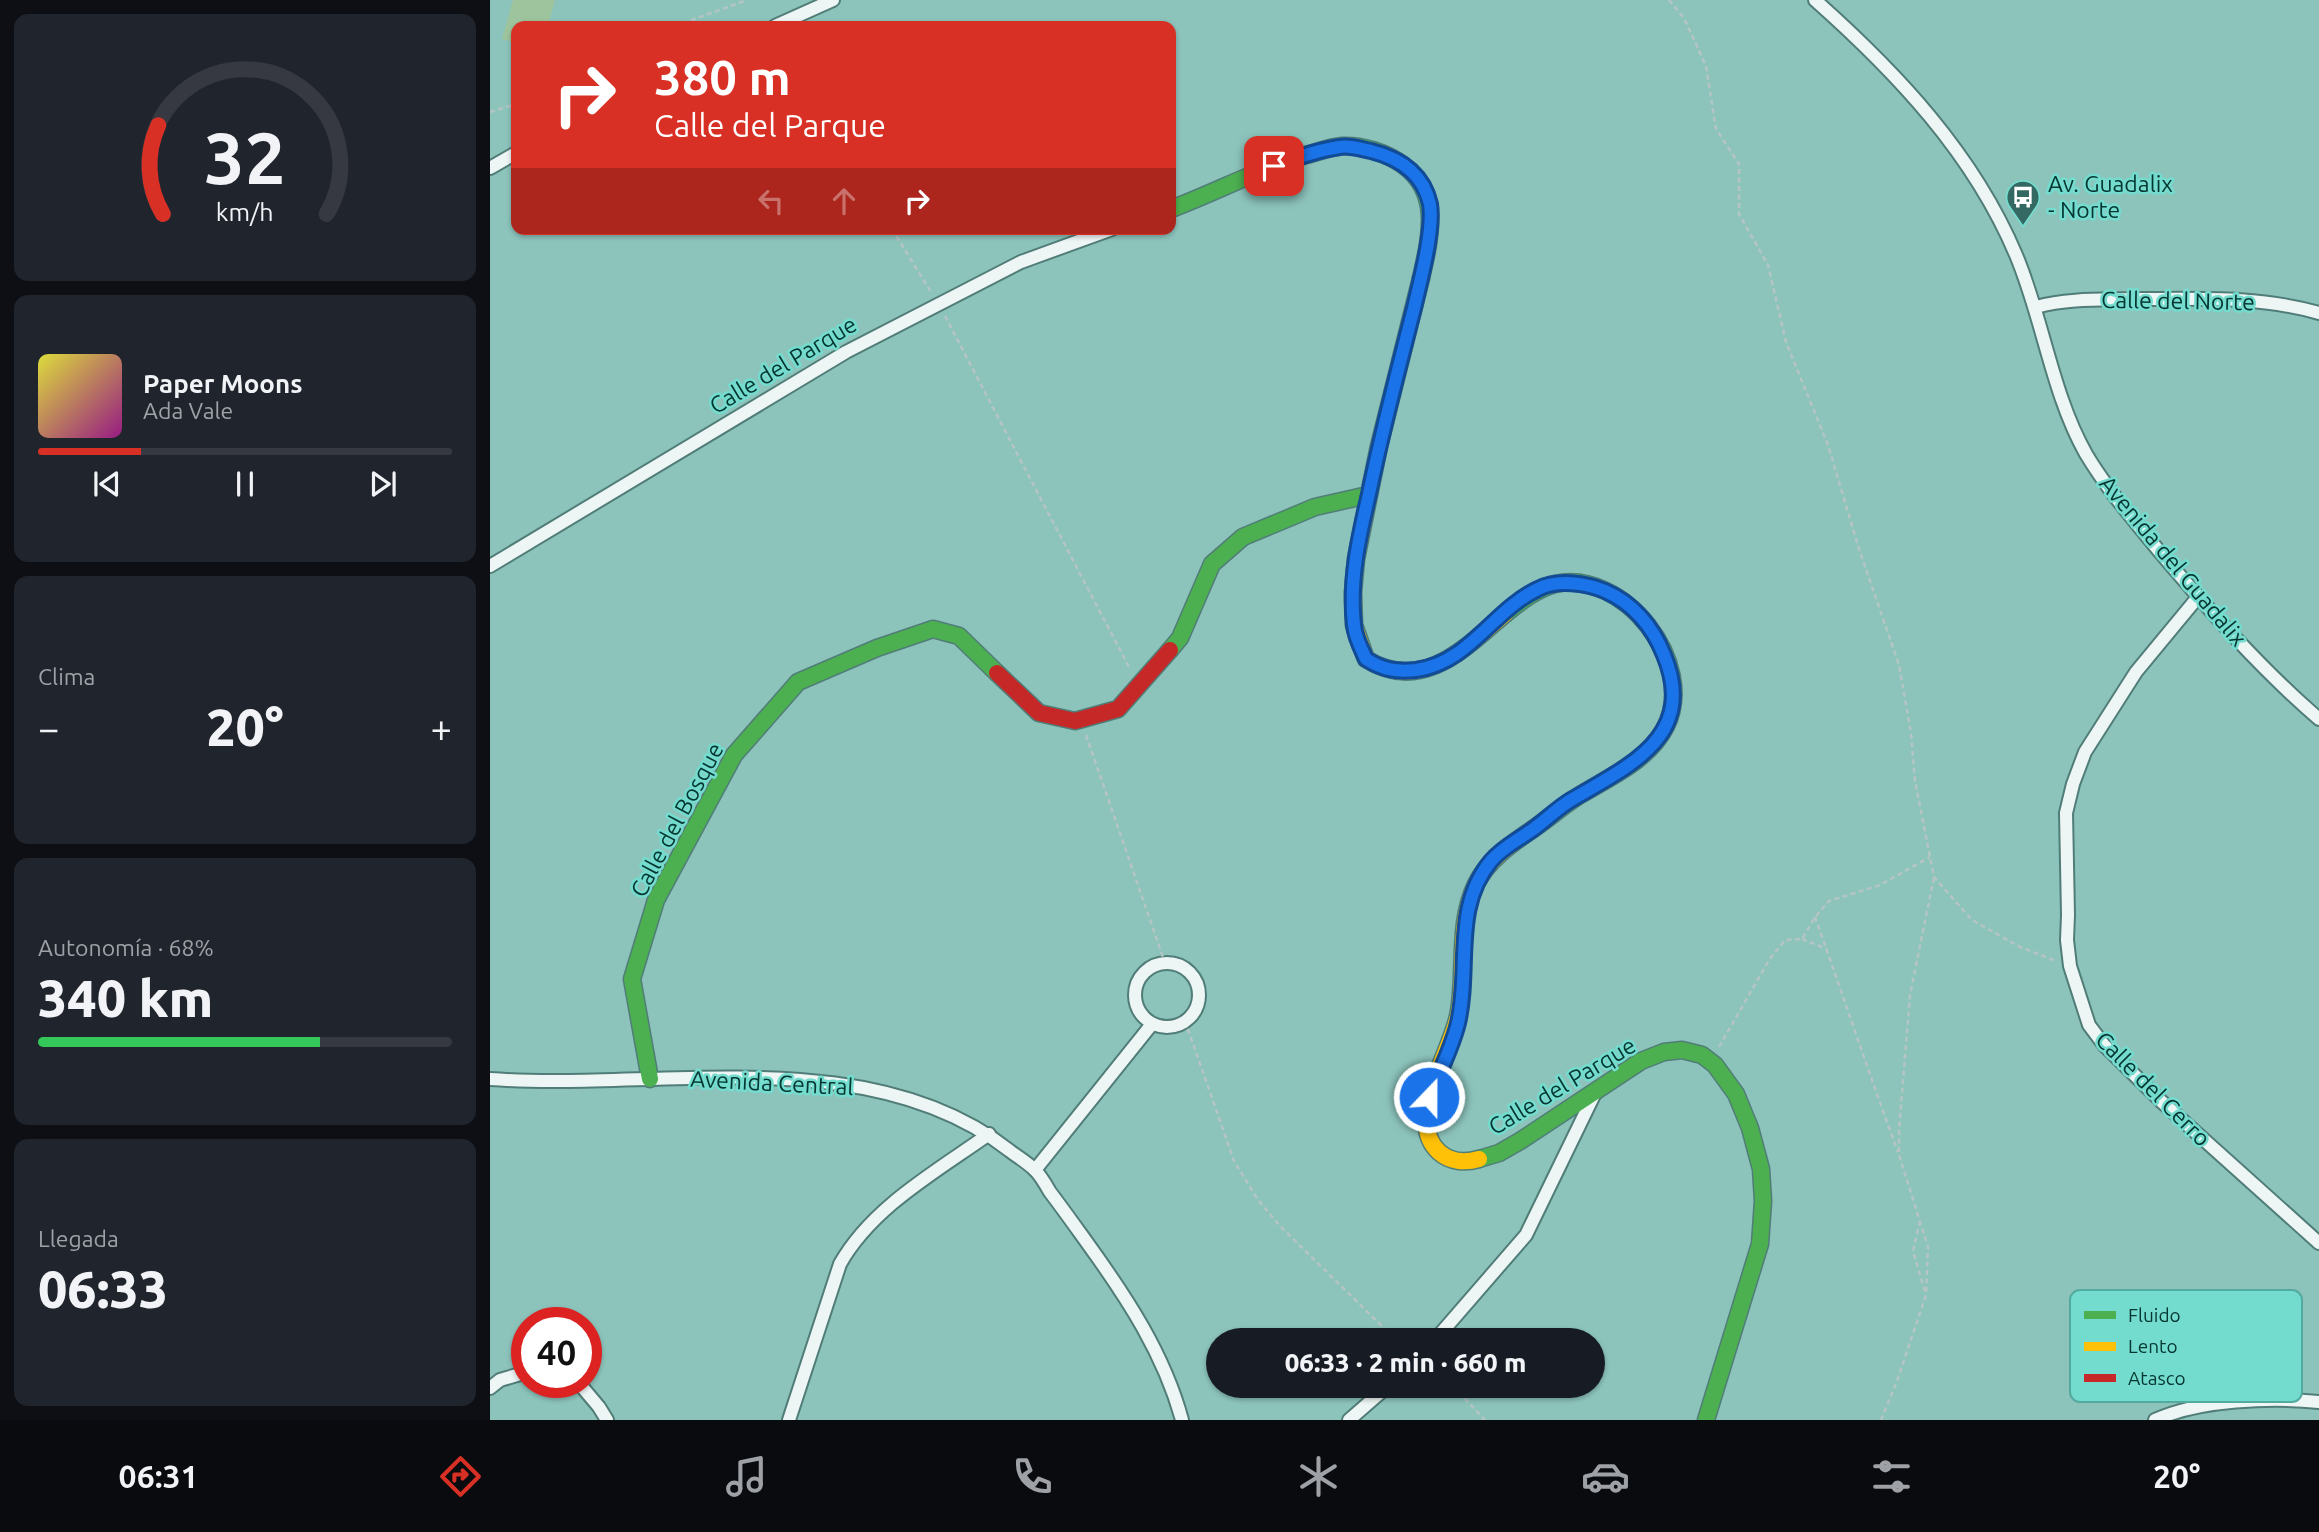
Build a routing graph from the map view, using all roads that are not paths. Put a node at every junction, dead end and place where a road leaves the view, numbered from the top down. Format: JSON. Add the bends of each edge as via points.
{"nodes":[{"id":1,"x":833,"y":0,"type":"edge"},
{"id":2,"x":1815,"y":0,"type":"edge"},
{"id":3,"x":786,"y":21,"type":"edge"},
{"id":4,"x":511,"y":156,"type":"edge"},
{"id":5,"x":490,"y":168,"type":"edge"},
{"id":6,"x":1176,"y":207,"type":"edge"},
{"id":7,"x":1095,"y":235,"type":"edge"},
{"id":8,"x":2036,"y":307,"type":"junction"},
{"id":9,"x":2319,"y":313,"type":"edge"},
{"id":10,"x":1368,"y":495,"type":"junction"},
{"id":11,"x":490,"y":566,"type":"edge"},
{"id":12,"x":2198,"y":597,"type":"junction"},
{"id":13,"x":2319,"y":719,"type":"edge"},
{"id":14,"x":1152,"y":1024,"type":"junction"},
{"id":15,"x":490,"y":1079,"type":"edge"},
{"id":16,"x":650,"y":1079,"type":"junction"},
{"id":17,"x":1597,"y":1089,"type":"junction"},
{"id":18,"x":989,"y":1134,"type":"junction"},
{"id":19,"x":1035,"y":1170,"type":"junction"},
{"id":20,"x":2319,"y":1243,"type":"edge"},
{"id":21,"x":1445,"y":1328,"type":"edge"},
{"id":22,"x":511,"y":1377,"type":"edge"},
{"id":23,"x":490,"y":1388,"type":"edge"},
{"id":24,"x":592,"y":1398,"type":"edge"},
{"id":25,"x":1374,"y":1398,"type":"edge"},
{"id":26,"x":2237,"y":1402,"type":"edge"},
{"id":27,"x":607,"y":1420,"type":"edge"},
{"id":28,"x":789,"y":1420,"type":"edge"},
{"id":29,"x":1182,"y":1420,"type":"edge"},
{"id":30,"x":1349,"y":1420,"type":"edge"},
{"id":31,"x":1706,"y":1420,"type":"edge"},
{"id":32,"x":2155,"y":1420,"type":"edge"}],
"edges":[{"from":1,"to":3,"type":"street"},
{"from":2,"to":8,"type":"street","name":"Avenida del Guadalix","via":[[1884,64],[1934,120],[1982,189]]},
{"from":4,"to":5,"type":"street"},
{"from":6,"to":10,"type":"street","name":"Calle del Parque","via":[[1296,158],[1343,146],[1385,155],[1413,172],[1429,203],[1427,246]]},
{"from":7,"to":11,"type":"street","name":"Calle del Parque","via":[[1021,261],[846,352]]},
{"from":8,"to":9,"type":"street","name":"Calle del Norte","via":[[2065,300],[2234,299],[2277,302]]},
{"from":8,"to":12,"type":"street","name":"Avenida del Guadalix","via":[[2068,416],[2085,452],[2109,489]]},
{"from":10,"to":16,"type":"street","name":"Calle del Bosque","via":[[1315,506],[1233,546],[1212,564],[1180,638],[1118,709],[1075,721],[1040,713],[959,636],[933,629],[797,682],[734,755],[656,900],[632,979]]},
{"from":10,"to":17,"type":"street","name":"Calle del Parque","via":[[1358,539],[1352,605],[1354,628],[1366,659],[1373,664],[1404,671],[1448,660],[1538,588],[1577,584],[1612,594],[1633,608],[1650,628],[1669,666],[1672,709],[1654,746],[1616,776],[1508,845],[1475,886],[1465,922],[1457,1024],[1429,1097],[1425,1123],[1441,1154],[1476,1161],[1516,1143]]},
{"from":12,"to":13,"type":"street","name":"Avenida del Guadalix"},
{"from":12,"to":20,"type":"street","name":"Calle del Cerro","via":[[2136,672],[2084,752],[2073,783],[2066,813],[2070,967],[2089,1025],[2104,1045]]},
{"from":14,"to":14,"type":"street","via":[[1137,1006],[1136,983],[1159,963],[1175,963],[1189,971],[1197,984],[1194,1014],[1167,1028]]},
{"from":14,"to":19,"type":"street"},
{"from":15,"to":16,"type":"street","name":"Avenida Central"},
{"from":16,"to":18,"type":"street","name":"Avenida Central","via":[[838,1083],[936,1107]]},
{"from":17,"to":21,"type":"street","via":[[1526,1235]]},
{"from":17,"to":31,"type":"street","name":"Calle del Parque","via":[[1641,1061],[1687,1050],[1701,1054],[1726,1077],[1751,1132],[1759,1159],[1764,1214],[1760,1244]]},
{"from":18,"to":19,"type":"street","name":"Avenida Central"},
{"from":18,"to":28,"type":"street","via":[[890,1207],[850,1247],[840,1264]]},
{"from":19,"to":29,"type":"street","name":"Avenida Central","via":[[1144,1330],[1173,1387]]},
{"from":22,"to":23,"type":"street"},
{"from":24,"to":27,"type":"street"},
{"from":25,"to":30,"type":"street"},
{"from":26,"to":32,"type":"street"}]}
